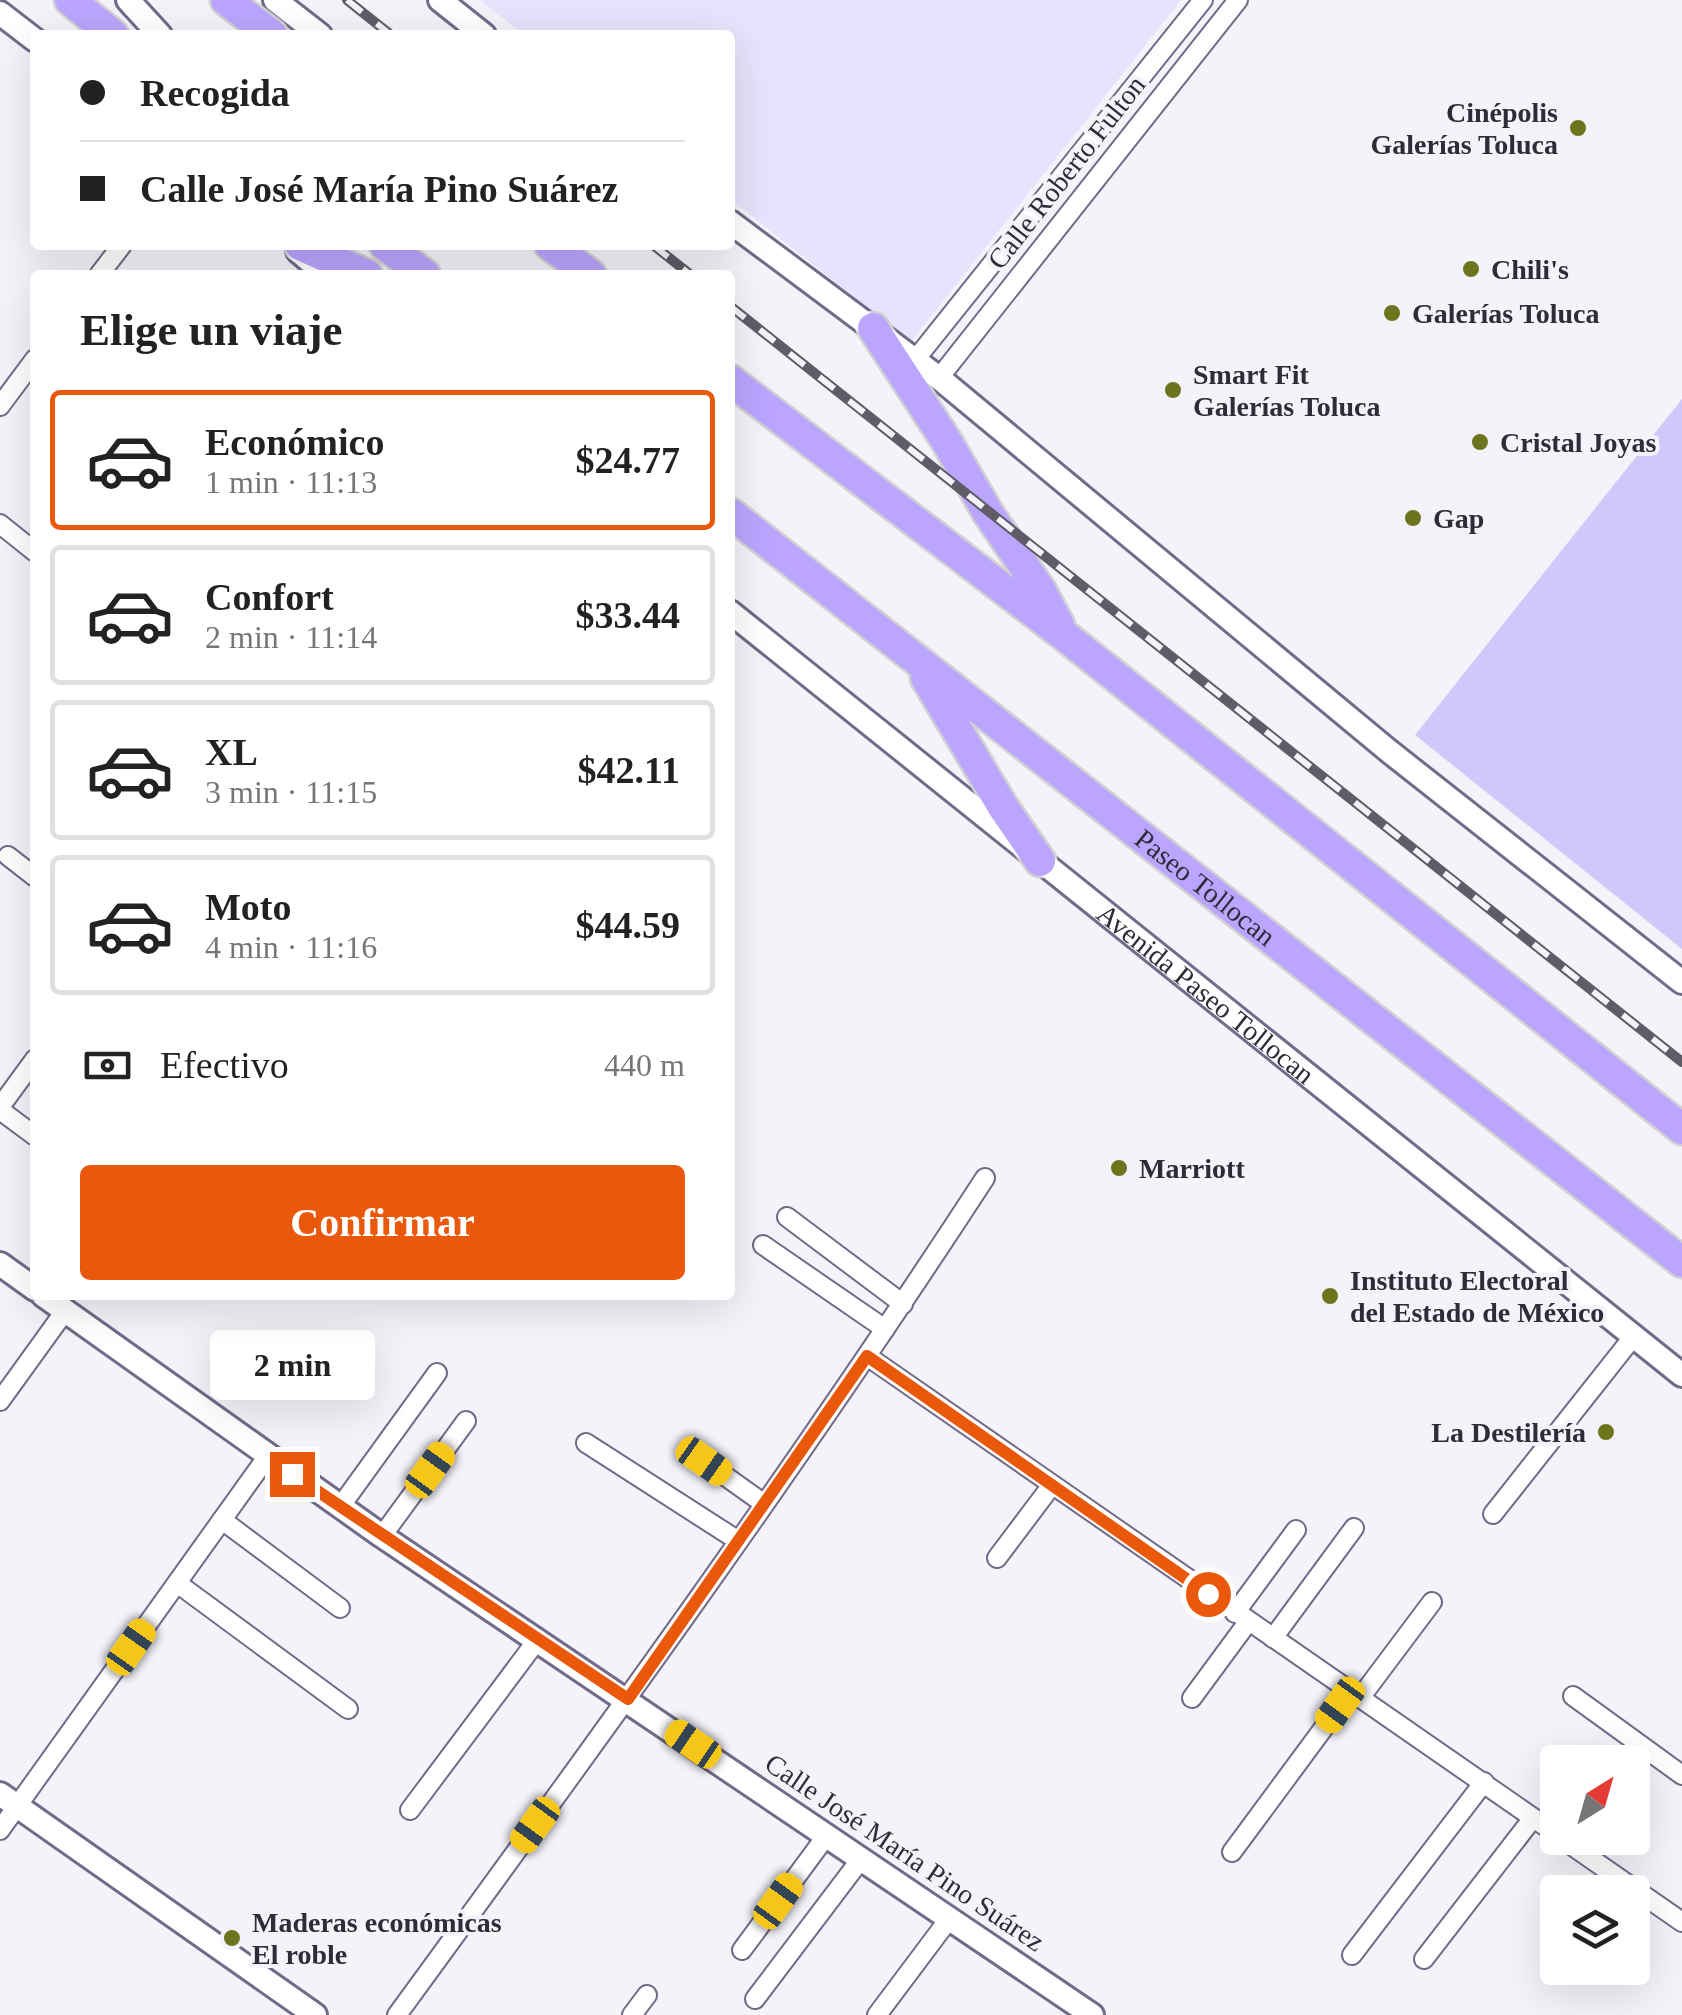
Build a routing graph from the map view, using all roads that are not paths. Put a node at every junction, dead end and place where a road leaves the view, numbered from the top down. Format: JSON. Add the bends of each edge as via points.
{"nodes":[{"id":1,"x":70,"y":0,"type":"edge"},
{"id":2,"x":128,"y":0,"type":"edge"},
{"id":3,"x":226,"y":0,"type":"edge"},
{"id":4,"x":275,"y":0,"type":"edge"},
{"id":5,"x":440,"y":0,"type":"edge"},
{"id":6,"x":1203,"y":0,"type":"edge"},
{"id":7,"x":1238,"y":0,"type":"edge"},
{"id":8,"x":0,"y":13,"type":"edge"},
{"id":9,"x":107,"y":30,"type":"edge"},
{"id":10,"x":155,"y":30,"type":"edge"},
{"id":11,"x":265,"y":30,"type":"edge"},
{"id":12,"x":314,"y":30,"type":"edge"},
{"id":13,"x":478,"y":30,"type":"edge"},
{"id":14,"x":30,"y":36,"type":"edge"},
{"id":15,"x":735,"y":226,"type":"edge"},
{"id":16,"x":118,"y":250,"type":"edge"},
{"id":17,"x":298,"y":250,"type":"edge"},
{"id":18,"x":311,"y":250,"type":"edge"},
{"id":19,"x":392,"y":250,"type":"edge"},
{"id":20,"x":557,"y":250,"type":"edge"},
{"id":21,"x":103,"y":270,"type":"edge"},
{"id":22,"x":320,"y":270,"type":"edge"},
{"id":23,"x":356,"y":270,"type":"edge"},
{"id":24,"x":419,"y":270,"type":"edge"},
{"id":25,"x":587,"y":270,"type":"edge"},
{"id":26,"x":873,"y":328,"type":"junction"},
{"id":27,"x":915,"y":360,"type":"junction"},
{"id":28,"x":30,"y":367,"type":"edge"},
{"id":29,"x":939,"y":378,"type":"junction"},
{"id":30,"x":735,"y":384,"type":"edge"},
{"id":31,"x":0,"y":406,"type":"edge"},
{"id":32,"x":735,"y":517,"type":"edge"},
{"id":33,"x":0,"y":524,"type":"edge"},
{"id":34,"x":30,"y":548,"type":"edge"},
{"id":35,"x":735,"y":616,"type":"edge"},
{"id":36,"x":1065,"y":636,"type":"junction"},
{"id":37,"x":914,"y":658,"type":"junction"},
{"id":38,"x":8,"y":856,"type":"dead end"},
{"id":39,"x":1040,"y":861,"type":"junction"},
{"id":40,"x":30,"y":873,"type":"edge"},
{"id":41,"x":1682,"y":982,"type":"edge"},
{"id":42,"x":30,"y":1066,"type":"edge"},
{"id":43,"x":0,"y":1108,"type":"edge"},
{"id":44,"x":1682,"y":1129,"type":"edge"},
{"id":45,"x":30,"y":1132,"type":"edge"},
{"id":46,"x":985,"y":1178,"type":"dead end"},
{"id":47,"x":787,"y":1217,"type":"dead end"},
{"id":48,"x":763,"y":1245,"type":"dead end"},
{"id":49,"x":1671,"y":1253,"type":"edge"},
{"id":50,"x":0,"y":1264,"type":"edge"},
{"id":51,"x":30,"y":1285,"type":"edge"},
{"id":52,"x":1682,"y":1288,"type":"edge"},
{"id":53,"x":50,"y":1300,"type":"edge"},
{"id":54,"x":904,"y":1304,"type":"junction"},
{"id":55,"x":66,"y":1311,"type":"junction"},
{"id":56,"x":885,"y":1329,"type":"junction"},
{"id":57,"x":1633,"y":1337,"type":"junction"},
{"id":58,"x":867,"y":1356,"type":"junction"},
{"id":59,"x":437,"y":1373,"type":"dead end"},
{"id":60,"x":1682,"y":1375,"type":"edge"},
{"id":61,"x":0,"y":1400,"type":"edge"},
{"id":62,"x":466,"y":1420,"type":"dead end"},
{"id":63,"x":586,"y":1442,"type":"dead end"},
{"id":64,"x":268,"y":1457,"type":"junction"},
{"id":65,"x":704,"y":1461,"type":"dead end"},
{"id":66,"x":1052,"y":1485,"type":"junction"},
{"id":67,"x":763,"y":1502,"type":"junction"},
{"id":68,"x":340,"y":1507,"type":"junction"},
{"id":69,"x":1493,"y":1514,"type":"dead end"},
{"id":70,"x":222,"y":1520,"type":"junction"},
{"id":71,"x":1354,"y":1528,"type":"dead end"},
{"id":72,"x":1296,"y":1530,"type":"dead end"},
{"id":73,"x":382,"y":1536,"type":"junction"},
{"id":74,"x":737,"y":1540,"type":"junction"},
{"id":75,"x":997,"y":1558,"type":"dead end"},
{"id":76,"x":176,"y":1583,"type":"junction"},
{"id":77,"x":1432,"y":1602,"type":"dead end"},
{"id":78,"x":340,"y":1608,"type":"dead end"},
{"id":79,"x":1242,"y":1617,"type":"junction"},
{"id":80,"x":1273,"y":1638,"type":"junction"},
{"id":81,"x":538,"y":1639,"type":"junction"},
{"id":82,"x":1355,"y":1694,"type":"junction"},
{"id":83,"x":1573,"y":1696,"type":"dead end"},
{"id":84,"x":1192,"y":1698,"type":"dead end"},
{"id":85,"x":628,"y":1699,"type":"junction"},
{"id":86,"x":348,"y":1709,"type":"dead end"},
{"id":87,"x":1682,"y":1775,"type":"edge"},
{"id":88,"x":1484,"y":1782,"type":"junction"},
{"id":89,"x":8,"y":1800,"type":"edge"},
{"id":90,"x":410,"y":1810,"type":"dead end"},
{"id":91,"x":1533,"y":1818,"type":"junction"},
{"id":92,"x":1540,"y":1823,"type":"edge"},
{"id":93,"x":0,"y":1830,"type":"edge"},
{"id":94,"x":826,"y":1835,"type":"junction"},
{"id":95,"x":1232,"y":1852,"type":"dead end"},
{"id":96,"x":1586,"y":1855,"type":"edge"},
{"id":97,"x":861,"y":1859,"type":"junction"},
{"id":98,"x":949,"y":1919,"type":"junction"},
{"id":99,"x":1682,"y":1922,"type":"edge"},
{"id":100,"x":742,"y":1950,"type":"dead end"},
{"id":101,"x":1352,"y":1955,"type":"dead end"},
{"id":102,"x":1424,"y":1960,"type":"dead end"},
{"id":103,"x":647,"y":1995,"type":"dead end"},
{"id":104,"x":755,"y":1998,"type":"dead end"},
{"id":105,"x":316,"y":2015,"type":"edge"},
{"id":106,"x":397,"y":2015,"type":"edge"},
{"id":107,"x":632,"y":2015,"type":"edge"},
{"id":108,"x":877,"y":2015,"type":"edge"},
{"id":109,"x":1091,"y":2015,"type":"edge"}],
"edges":[{"from":1,"to":9,"type":"highway"},
{"from":2,"to":10,"type":"main road"},
{"from":3,"to":11,"type":"highway"},
{"from":4,"to":12,"type":"main road"},
{"from":5,"to":13,"type":"main road"},
{"from":6,"to":27,"type":"street","name":"Calle Roberto Fulton"},
{"from":7,"to":29,"type":"street","name":"Calle Roberto Fulton"},
{"from":8,"to":14,"type":"main road"},
{"from":15,"to":26,"type":"main road"},
{"from":16,"to":21,"type":"street"},
{"from":17,"to":22,"type":"main road"},
{"from":18,"to":23,"type":"highway"},
{"from":19,"to":24,"type":"highway"},
{"from":20,"to":25,"type":"highway"},
{"from":26,"to":27,"type":"main road"},
{"from":26,"to":36,"type":"highway"},
{"from":27,"to":29,"type":"main road"},
{"from":28,"to":31,"type":"street"},
{"from":29,"to":41,"type":"main road","via":[[1377,741]]},
{"from":30,"to":36,"type":"highway"},
{"from":32,"to":37,"type":"highway","name":"Paseo Tollocan"},
{"from":33,"to":34,"type":"street"},
{"from":35,"to":39,"type":"main road","name":"Avenida Paseo Tollocan"},
{"from":36,"to":44,"type":"highway"},
{"from":37,"to":39,"type":"highway"},
{"from":37,"to":49,"type":"highway","name":"Paseo Tollocan"},
{"from":38,"to":40,"type":"street"},
{"from":39,"to":57,"type":"main road","name":"Avenida Paseo Tollocan"},
{"from":42,"to":43,"type":"street"},
{"from":43,"to":45,"type":"street"},
{"from":46,"to":54,"type":"street"},
{"from":47,"to":54,"type":"street"},
{"from":48,"to":56,"type":"street"},
{"from":49,"to":52,"type":"highway"},
{"from":50,"to":51,"type":"main road"},
{"from":53,"to":55,"type":"main road","name":"Calle José María Pino Suárez"},
{"from":54,"to":56,"type":"street"},
{"from":55,"to":61,"type":"street"},
{"from":55,"to":64,"type":"main road","name":"Calle José María Pino Suárez"},
{"from":56,"to":58,"type":"street"},
{"from":57,"to":60,"type":"main road","name":"Avenida Paseo Tollocan"},
{"from":57,"to":69,"type":"street"},
{"from":58,"to":66,"type":"street"},
{"from":58,"to":67,"type":"street"},
{"from":59,"to":68,"type":"street"},
{"from":62,"to":73,"type":"street"},
{"from":63,"to":74,"type":"street"},
{"from":64,"to":68,"type":"main road","name":"Calle José María Pino Suárez"},
{"from":64,"to":70,"type":"street"},
{"from":65,"to":67,"type":"street"},
{"from":66,"to":75,"type":"street"},
{"from":66,"to":79,"type":"street"},
{"from":67,"to":74,"type":"street"},
{"from":68,"to":73,"type":"main road","name":"Calle José María Pino Suárez"},
{"from":70,"to":76,"type":"street"},
{"from":70,"to":78,"type":"street"},
{"from":71,"to":80,"type":"street"},
{"from":72,"to":79,"type":"street"},
{"from":73,"to":81,"type":"main road","name":"Calle José María Pino Suárez"},
{"from":74,"to":85,"type":"street"},
{"from":76,"to":86,"type":"street"},
{"from":76,"to":89,"type":"street"},
{"from":77,"to":82,"type":"street"},
{"from":79,"to":80,"type":"street"},
{"from":79,"to":84,"type":"street"},
{"from":80,"to":82,"type":"street"},
{"from":81,"to":85,"type":"main road","name":"Calle José María Pino Suárez"},
{"from":81,"to":90,"type":"street"},
{"from":82,"to":88,"type":"street"},
{"from":82,"to":95,"type":"street"},
{"from":83,"to":87,"type":"street"},
{"from":85,"to":94,"type":"main road","name":"Calle José María Pino Suárez"},
{"from":85,"to":106,"type":"street"},
{"from":88,"to":91,"type":"street"},
{"from":88,"to":101,"type":"street"},
{"from":89,"to":93,"type":"street"},
{"from":89,"to":105,"type":"main road"},
{"from":91,"to":92,"type":"street"},
{"from":91,"to":102,"type":"street"},
{"from":94,"to":97,"type":"main road","name":"Calle José María Pino Suárez"},
{"from":94,"to":100,"type":"street"},
{"from":96,"to":99,"type":"street"},
{"from":97,"to":98,"type":"main road","name":"Calle José María Pino Suárez"},
{"from":97,"to":104,"type":"street"},
{"from":98,"to":108,"type":"street"},
{"from":98,"to":109,"type":"main road","name":"Calle José María Pino Suárez"},
{"from":103,"to":107,"type":"street"}]}
